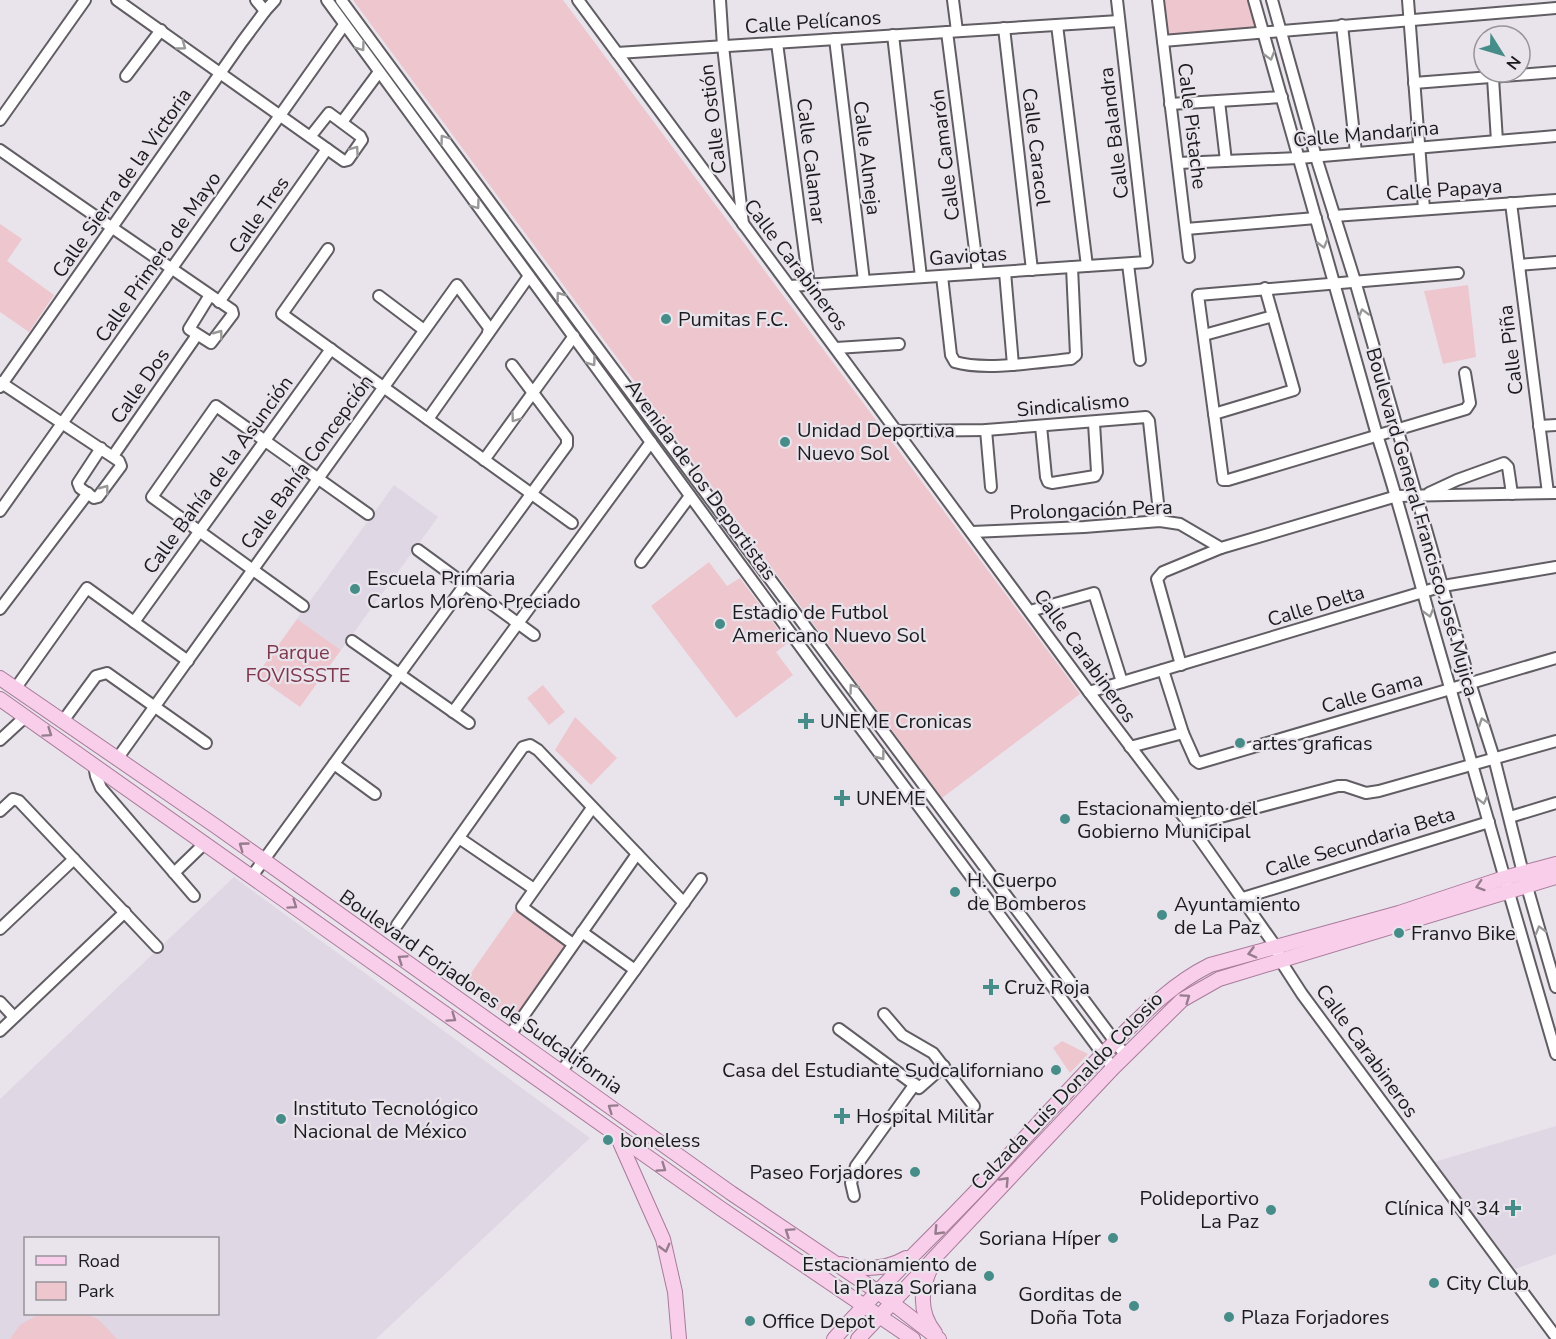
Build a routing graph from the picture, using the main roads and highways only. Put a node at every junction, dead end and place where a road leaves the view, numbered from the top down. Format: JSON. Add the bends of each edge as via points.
{"nodes":[{"id":1,"x":0,"y":678,"type":"edge"},
{"id":2,"x":0,"y":699,"type":"edge"},
{"id":3,"x":1556,"y":864,"type":"edge"},
{"id":4,"x":1556,"y":877,"type":"edge"},
{"id":5,"x":1525,"y":879,"type":"junction"},
{"id":6,"x":1278,"y":954,"type":"junction"},
{"id":7,"x":545,"y":1060,"type":"junction"},
{"id":8,"x":534,"y":1076,"type":"junction"},
{"id":9,"x":617,"y":1136,"type":"junction"},
{"id":10,"x":731,"y":1193,"type":"junction"},
{"id":11,"x":974,"y":1193,"type":"junction"},
{"id":12,"x":720,"y":1208,"type":"junction"},
{"id":13,"x":972,"y":1217,"type":"junction"},
{"id":14,"x":921,"y":1249,"type":"junction"},
{"id":15,"x":938,"y":1252,"type":"junction"},
{"id":16,"x":832,"y":1262,"type":"junction"},
{"id":17,"x":878,"y":1292,"type":"junction"},
{"id":18,"x":891,"y":1302,"type":"junction"},
{"id":19,"x":863,"y":1305,"type":"junction"},
{"id":20,"x":879,"y":1316,"type":"junction"},
{"id":21,"x":679,"y":1339,"type":"edge"},
{"id":22,"x":834,"y":1339,"type":"edge"},
{"id":23,"x":858,"y":1339,"type":"edge"},
{"id":24,"x":913,"y":1339,"type":"edge"},
{"id":25,"x":940,"y":1339,"type":"edge"}],
"edges":[{"from":7,"to":1,"type":"main road","name":"Boulevard Forjadores de Sudcalifornia","one_way":true},
{"from":2,"to":8,"type":"main road","name":"Boulevard Forjadores de Sudcalifornia","one_way":true},
{"from":3,"to":5,"type":"main road","name":"Calzada Luis Donaldo Colosio"},
{"from":4,"to":5,"type":"main road","name":"Calzada Luis Donaldo Colosio"},
{"from":5,"to":6,"type":"main road","name":"Calzada Luis Donaldo Colosio","one_way":true,"via":[[1504,878]]},
{"from":5,"to":6,"type":"main road","name":"Calzada Luis Donaldo Colosio","via":[[1508,892]]},
{"from":6,"to":11,"type":"main road","name":"Calzada Luis Donaldo Colosio","one_way":true,"via":[[1210,965],[1153,1003]]},
{"from":13,"to":6,"type":"main road","name":"Calzada Luis Donaldo Colosio","one_way":true,"via":[[1174,1007],[1197,990]]},
{"from":7,"to":8,"type":"main road"},
{"from":10,"to":7,"type":"main road","name":"Boulevard Forjadores de Sudcalifornia","one_way":true},
{"from":8,"to":9,"type":"main road","name":"Boulevard Forjadores de Sudcalifornia"},
{"from":9,"to":12,"type":"main road","name":"Boulevard Forjadores de Sudcalifornia","one_way":true},
{"from":9,"to":21,"type":"main road","one_way":true,"via":[[663,1239],[675,1292]]},
{"from":10,"to":12,"type":"main road"},
{"from":16,"to":10,"type":"main road","name":"Boulevard Forjadores de Sudcalifornia","one_way":true},
{"from":11,"to":13,"type":"main road","via":[[968,1209]]},
{"from":11,"to":14,"type":"main road","name":"Calzada Luis Donaldo Colosio","one_way":true},
{"from":12,"to":19,"type":"main road","name":"Boulevard Forjadores de Sudcalifornia"},
{"from":13,"to":15,"type":"main road","name":"Calzada Luis Donaldo Colosio"},
{"from":14,"to":16,"type":"main road","via":[[881,1268],[855,1268]]},
{"from":14,"to":17,"type":"main road","name":"Calzada Luis Donaldo Colosio"},
{"from":15,"to":18,"type":"main road","name":"Calzada Luis Donaldo Colosio"},
{"from":15,"to":25,"type":"main road","via":[[922,1293],[929,1325]]},
{"from":16,"to":17,"type":"main road","name":"Boulevard Forjadores de Sudcalifornia"},
{"from":17,"to":18,"type":"main road","name":"Boulevard Forjadores de Sudcalifornia"},
{"from":17,"to":19,"type":"main road","name":"Calzada Luis Donaldo Colosio"},
{"from":18,"to":20,"type":"main road","name":"Calzada Luis Donaldo Colosio"},
{"from":18,"to":25,"type":"main road","name":"Boulevard Forjadores de Sudcalifornia"},
{"from":19,"to":20,"type":"main road","name":"Boulevard Forjadores de Sudcalifornia"},
{"from":19,"to":22,"type":"main road","name":"Calzada Luis Donaldo Colosio"},
{"from":20,"to":23,"type":"main road","name":"Calzada Luis Donaldo Colosio"},
{"from":20,"to":24,"type":"main road","name":"Boulevard Forjadores de Sudcalifornia"}]}
